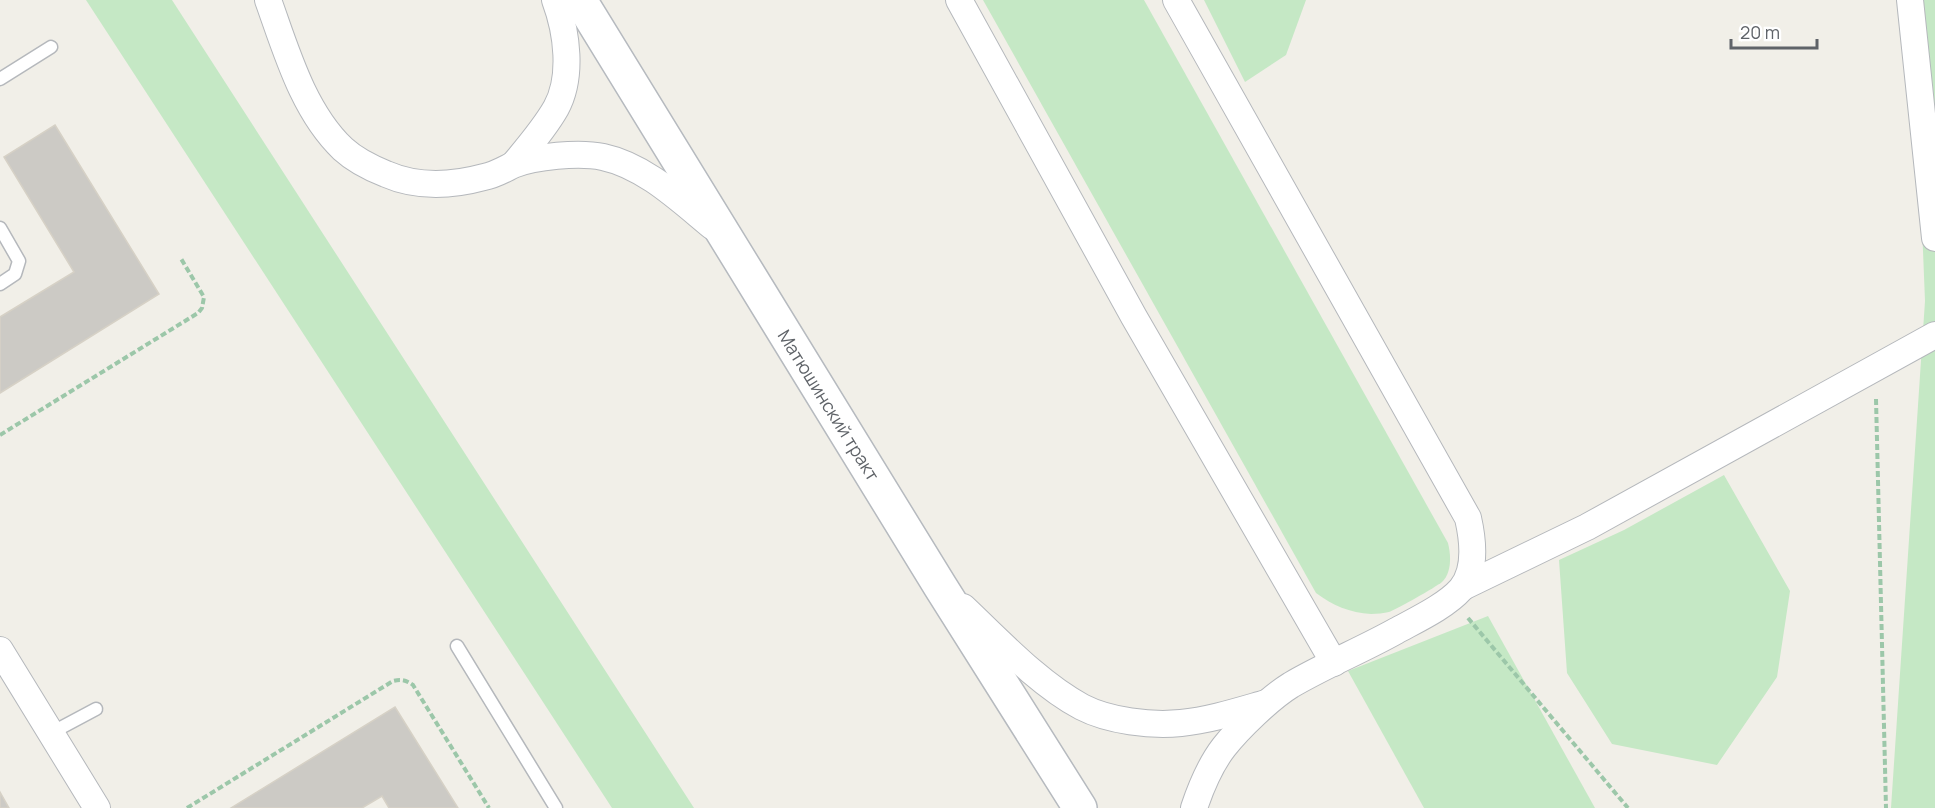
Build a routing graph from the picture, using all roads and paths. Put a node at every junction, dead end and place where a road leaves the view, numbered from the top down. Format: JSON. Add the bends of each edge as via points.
{"nodes":[{"id":1,"x":268,"y":0,"type":"edge"},
{"id":2,"x":555,"y":0,"type":"edge"},
{"id":3,"x":580,"y":0,"type":"edge"},
{"id":4,"x":960,"y":0,"type":"edge"},
{"id":5,"x":1176,"y":0,"type":"edge"},
{"id":6,"x":1910,"y":0,"type":"edge"},
{"id":7,"x":51,"y":47,"type":"dead end"},
{"id":8,"x":0,"y":79,"type":"edge"},
{"id":9,"x":514,"y":164,"type":"junction"},
{"id":10,"x":0,"y":228,"type":"edge"},
{"id":11,"x":723,"y":234,"type":"junction"},
{"id":12,"x":1935,"y":238,"type":"edge"},
{"id":13,"x":180,"y":257,"type":"dead end"},
{"id":14,"x":0,"y":284,"type":"edge"},
{"id":15,"x":1935,"y":335,"type":"edge"},
{"id":16,"x":1875,"y":368,"type":"junction"},
{"id":17,"x":0,"y":435,"type":"edge"},
{"id":18,"x":940,"y":586,"type":"junction"},
{"id":19,"x":1457,"y":592,"type":"junction"},
{"id":20,"x":457,"y":646,"type":"dead end"},
{"id":21,"x":0,"y":650,"type":"edge"},
{"id":22,"x":1334,"y":663,"type":"junction"},
{"id":23,"x":1266,"y":703,"type":"junction"},
{"id":24,"x":96,"y":709,"type":"dead end"},
{"id":25,"x":51,"y":734,"type":"junction"},
{"id":26,"x":97,"y":808,"type":"edge"},
{"id":27,"x":187,"y":808,"type":"edge"},
{"id":28,"x":489,"y":808,"type":"edge"},
{"id":29,"x":556,"y":808,"type":"edge"},
{"id":30,"x":1080,"y":808,"type":"edge"},
{"id":31,"x":1194,"y":808,"type":"edge"},
{"id":32,"x":1628,"y":808,"type":"edge"},
{"id":33,"x":1886,"y":808,"type":"edge"}],
"edges":[{"from":1,"to":9,"type":"street","via":[[292,69],[319,120],[344,150],[360,161],[397,178],[429,185],[459,184],[497,174]]},
{"from":2,"to":9,"type":"street","via":[[566,52],[564,81],[557,106]]},
{"from":3,"to":11,"type":"main road","name":"Матюшинский тракт"},
{"from":4,"to":22,"type":"street","via":[[1134,317]]},
{"from":5,"to":19,"type":"street","via":[[1468,518],[1473,545],[1469,572]]},
{"from":6,"to":12,"type":"street"},
{"from":7,"to":8,"type":"lane"},
{"from":9,"to":11,"type":"street","via":[[574,154],[626,163],[664,187]]},
{"from":10,"to":14,"type":"lane","via":[[17,255],[19,266],[15,274]]},
{"from":11,"to":18,"type":"main road","name":"Матюшинский тракт"},
{"from":13,"to":17,"type":"path","via":[[204,297],[198,313]]},
{"from":15,"to":16,"type":"street"},
{"from":16,"to":19,"type":"street","via":[[1587,527]]},
{"from":16,"to":33,"type":"path"},
{"from":18,"to":23,"type":"street","via":[[1035,675],[1083,707],[1146,723],[1179,723]]},
{"from":18,"to":30,"type":"main road","name":"Матюшинский тракт"},
{"from":19,"to":22,"type":"street","via":[[1407,625]]},
{"from":19,"to":32,"type":"path"},
{"from":20,"to":29,"type":"lane"},
{"from":21,"to":25,"type":"street"},
{"from":22,"to":23,"type":"street"},
{"from":23,"to":31,"type":"street","via":[[1224,747],[1201,786]]},
{"from":24,"to":25,"type":"lane"},
{"from":25,"to":26,"type":"street"},
{"from":27,"to":28,"type":"path","via":[[393,681],[403,680],[413,685]]}]}
